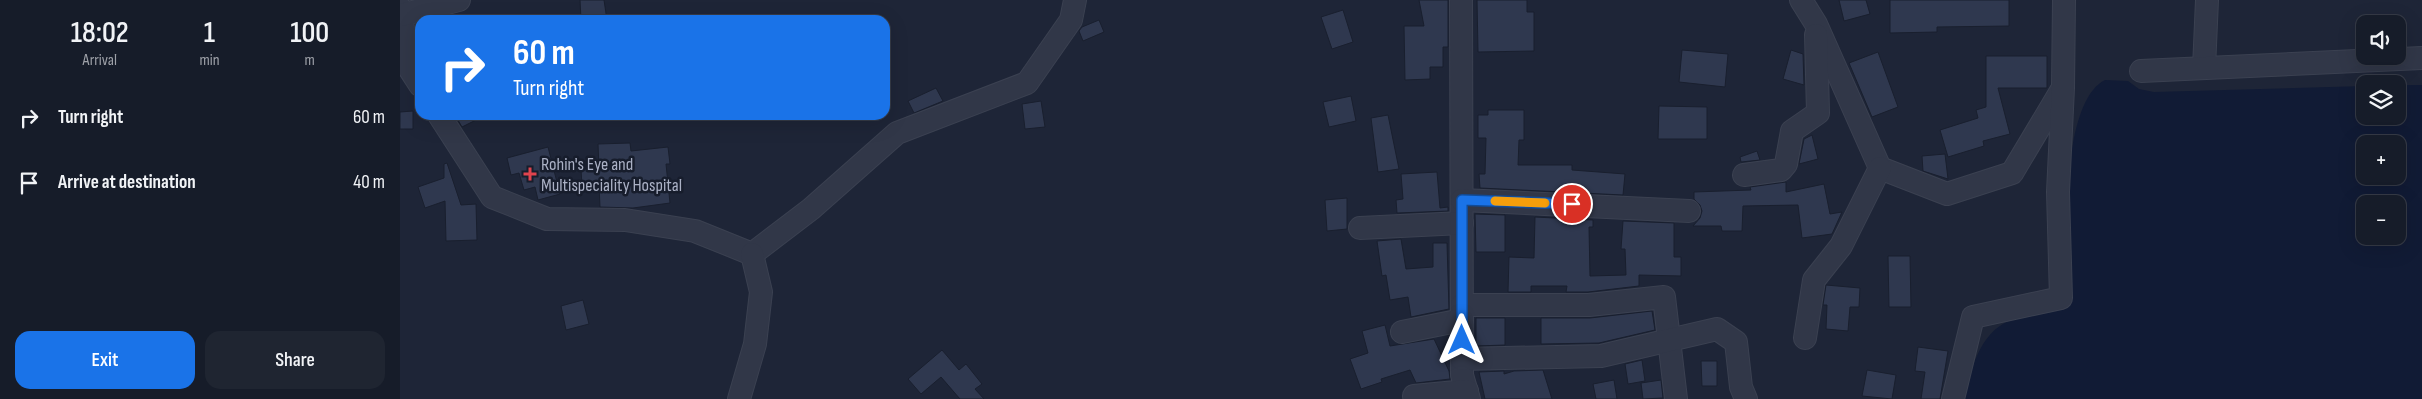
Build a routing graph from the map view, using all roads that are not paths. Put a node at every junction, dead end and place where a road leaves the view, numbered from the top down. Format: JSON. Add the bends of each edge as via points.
{"nodes":[{"id":1,"x":459,"y":0,"type":"edge"},
{"id":2,"x":1076,"y":0,"type":"edge"},
{"id":3,"x":1461,"y":0,"type":"edge"},
{"id":4,"x":1801,"y":0,"type":"edge"},
{"id":5,"x":2064,"y":0,"type":"edge"},
{"id":6,"x":2208,"y":0,"type":"edge"},
{"id":7,"x":401,"y":11,"type":"edge"},
{"id":8,"x":1816,"y":24,"type":"junction"},
{"id":9,"x":2422,"y":58,"type":"edge"},
{"id":10,"x":2204,"y":68,"type":"junction"},
{"id":11,"x":2141,"y":71,"type":"dead end"},
{"id":12,"x":410,"y":74,"type":"edge"},
{"id":13,"x":2063,"y":88,"type":"junction"},
{"id":14,"x":442,"y":120,"type":"edge"},
{"id":15,"x":1880,"y":168,"type":"junction"},
{"id":16,"x":1744,"y":174,"type":"dead end"},
{"id":17,"x":1462,"y":200,"type":"junction"},
{"id":18,"x":1689,"y":211,"type":"dead end"},
{"id":19,"x":1462,"y":223,"type":"junction"},
{"id":20,"x":1360,"y":228,"type":"dead end"},
{"id":21,"x":752,"y":254,"type":"junction"},
{"id":22,"x":1462,"y":313,"type":"junction"},
{"id":23,"x":1402,"y":332,"type":"dead end"},
{"id":24,"x":1805,"y":338,"type":"dead end"},
{"id":25,"x":1668,"y":339,"type":"junction"},
{"id":26,"x":1462,"y":359,"type":"junction"},
{"id":27,"x":1468,"y":395,"type":"edge"},
{"id":28,"x":1414,"y":396,"type":"dead end"},
{"id":29,"x":739,"y":399,"type":"edge"},
{"id":30,"x":1676,"y":399,"type":"edge"},
{"id":31,"x":1746,"y":399,"type":"edge"},
{"id":32,"x":1953,"y":399,"type":"edge"}],
"edges":[{"from":1,"to":7,"type":"street"},
{"from":2,"to":21,"type":"street","via":[[1070,20],[1027,83],[897,133],[811,209]]},
{"from":3,"to":17,"type":"street"},
{"from":4,"to":8,"type":"street"},
{"from":5,"to":13,"type":"street"},
{"from":6,"to":10,"type":"street"},
{"from":7,"to":12,"type":"street"},
{"from":8,"to":15,"type":"street"},
{"from":8,"to":16,"type":"street","via":[[1818,113],[1792,131],[1786,164],[1781,170]]},
{"from":9,"to":10,"type":"street"},
{"from":10,"to":11,"type":"street"},
{"from":13,"to":15,"type":"street","via":[[2012,173],[1948,194]]},
{"from":13,"to":32,"type":"street","via":[[2058,192],[2061,298],[1973,318]]},
{"from":14,"to":21,"type":"street","via":[[492,197],[547,219],[625,220],[694,232]]},
{"from":15,"to":24,"type":"street","via":[[1841,246],[1814,280]]},
{"from":17,"to":18,"type":"street"},
{"from":17,"to":19,"type":"street"},
{"from":19,"to":20,"type":"street"},
{"from":19,"to":22,"type":"street"},
{"from":21,"to":29,"type":"street","via":[[760,292],[755,344]]},
{"from":22,"to":23,"type":"street"},
{"from":22,"to":25,"type":"street","via":[[1664,297]]},
{"from":22,"to":26,"type":"street"},
{"from":25,"to":26,"type":"street","via":[[1601,356]]},
{"from":25,"to":30,"type":"street"},
{"from":25,"to":31,"type":"street","via":[[1717,329],[1736,342],[1741,387]]},
{"from":26,"to":27,"type":"street","via":[[1462,375]]},
{"from":27,"to":28,"type":"street"}]}
